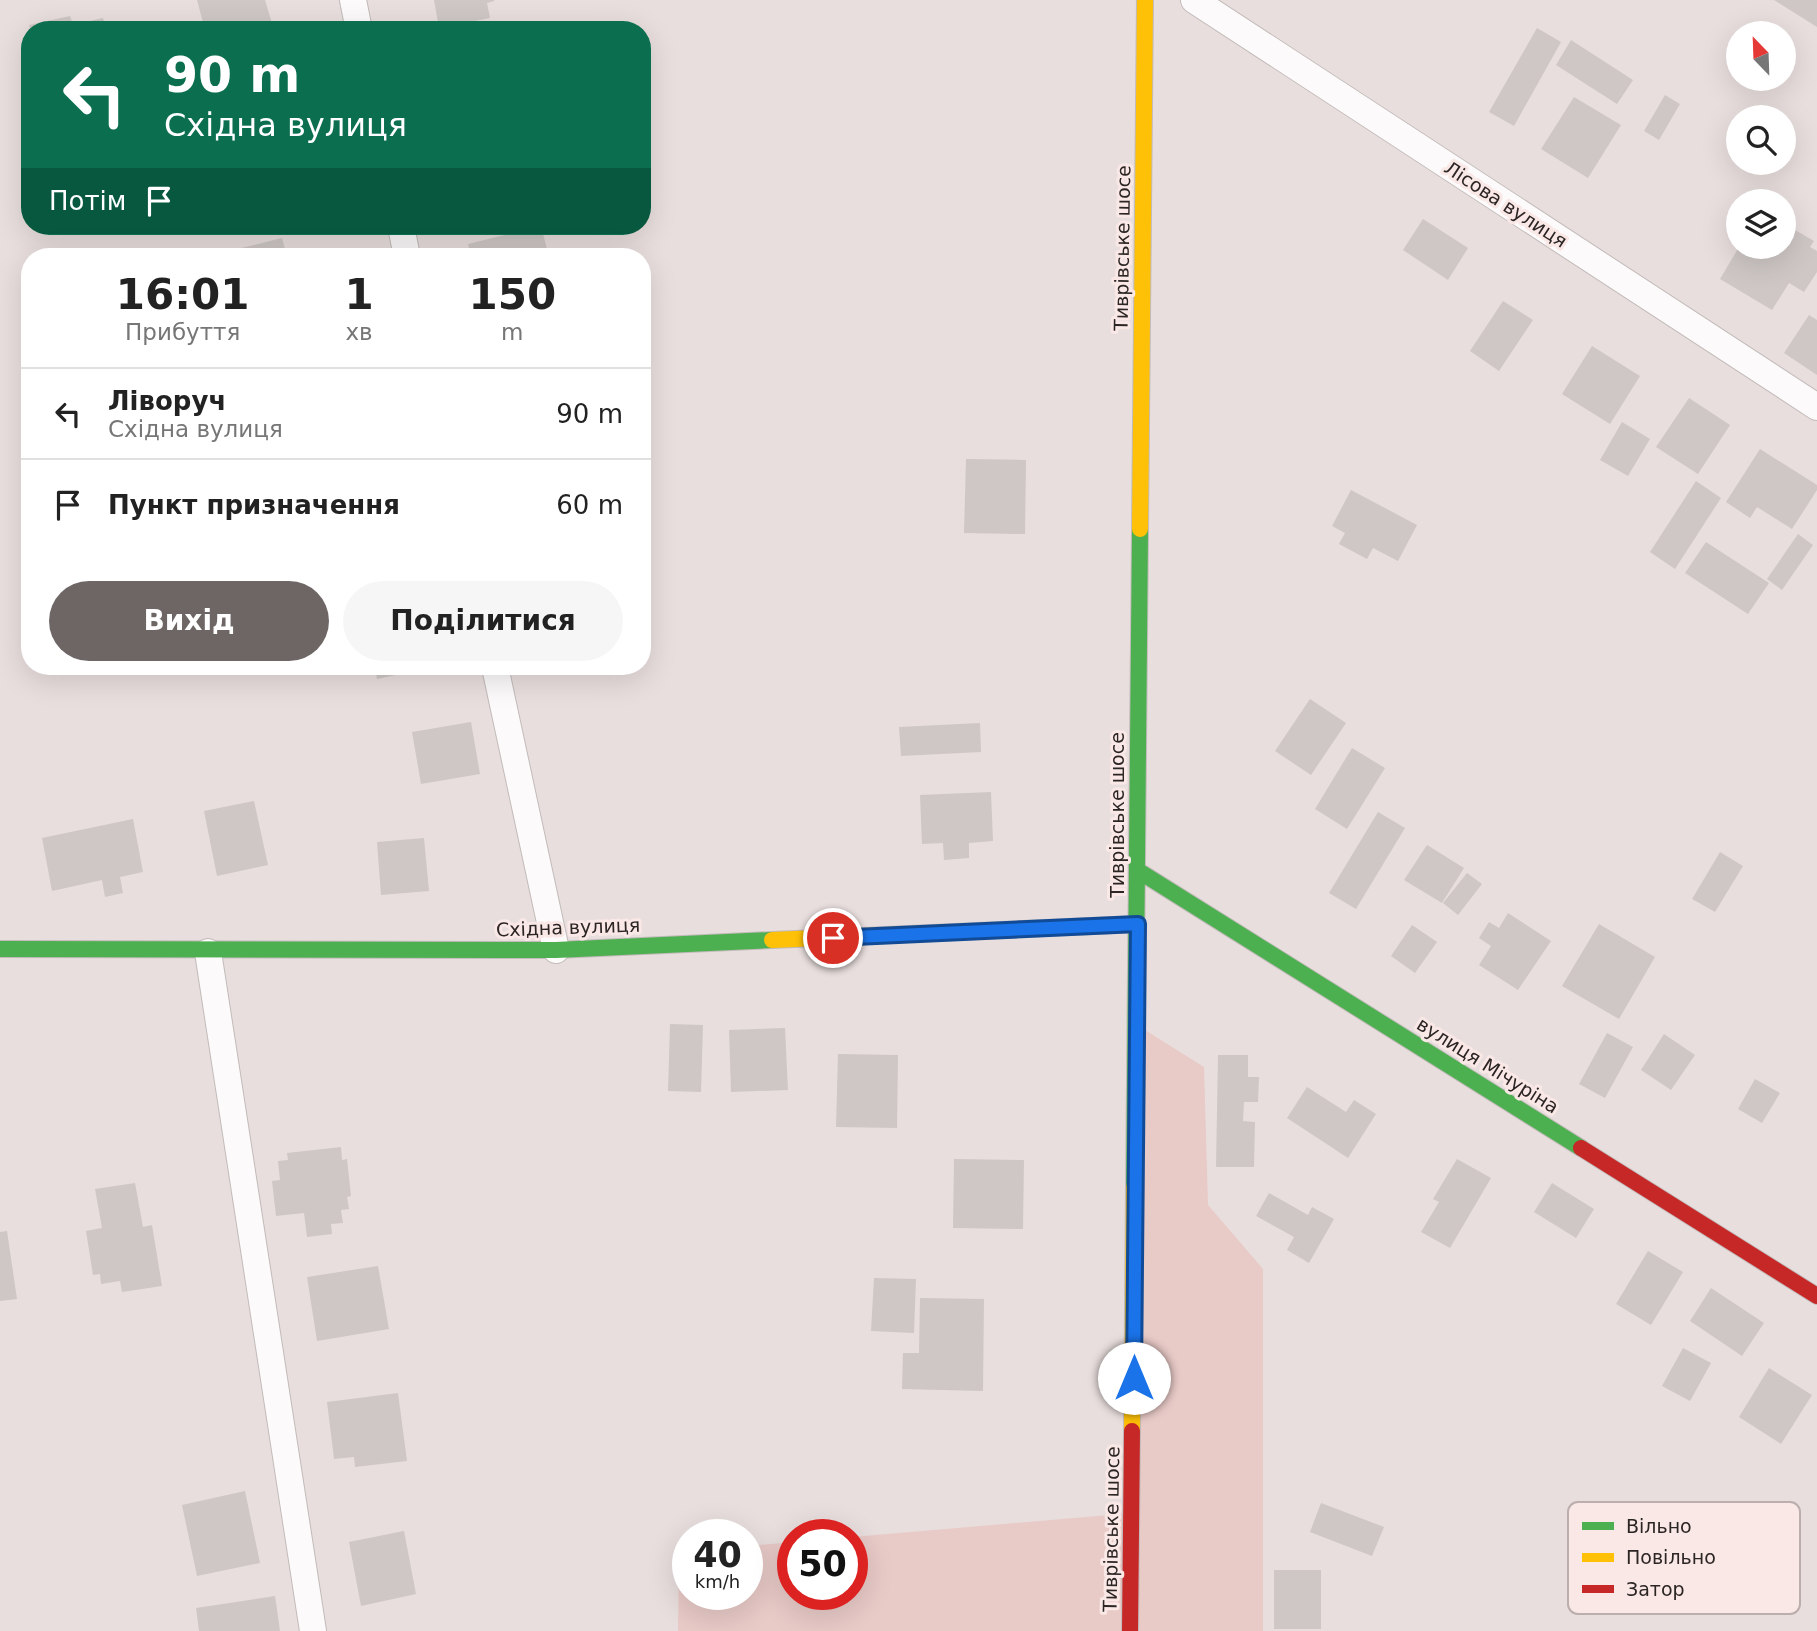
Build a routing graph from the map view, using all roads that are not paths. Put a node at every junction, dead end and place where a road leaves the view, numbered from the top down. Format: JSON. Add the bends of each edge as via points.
{"nodes":[{"id":1,"x":352,"y":0,"type":"edge"},
{"id":2,"x":1145,"y":0,"type":"edge"},
{"id":3,"x":1194,"y":0,"type":"edge"},
{"id":4,"x":357,"y":21,"type":"edge"},
{"id":5,"x":1817,"y":407,"type":"edge"},
{"id":6,"x":497,"y":675,"type":"edge"},
{"id":7,"x":1137,"y":870,"type":"junction"},
{"id":8,"x":1138,"y":924,"type":"junction"},
{"id":9,"x":0,"y":949,"type":"edge"},
{"id":10,"x":556,"y":950,"type":"junction"},
{"id":11,"x":208,"y":952,"type":"junction"},
{"id":12,"x":1817,"y":1296,"type":"edge"},
{"id":13,"x":313,"y":1631,"type":"edge"},
{"id":14,"x":1130,"y":1631,"type":"edge"}],
"edges":[{"from":1,"to":4,"type":"street"},
{"from":2,"to":7,"type":"street","name":"Тиврівське шосе"},
{"from":3,"to":5,"type":"street","name":"Лісова вулиця"},
{"from":6,"to":10,"type":"street"},
{"from":7,"to":8,"type":"street","name":"Тиврівське шосе"},
{"from":7,"to":12,"type":"street","name":"вулиця Мічуріна"},
{"from":8,"to":10,"type":"street","name":"Східна вулиця"},
{"from":8,"to":14,"type":"street","name":"Тиврівське шосе"},
{"from":9,"to":11,"type":"street","name":"Східна вулиця"},
{"from":10,"to":11,"type":"street","name":"Східна вулиця"},
{"from":11,"to":13,"type":"street"}]}
